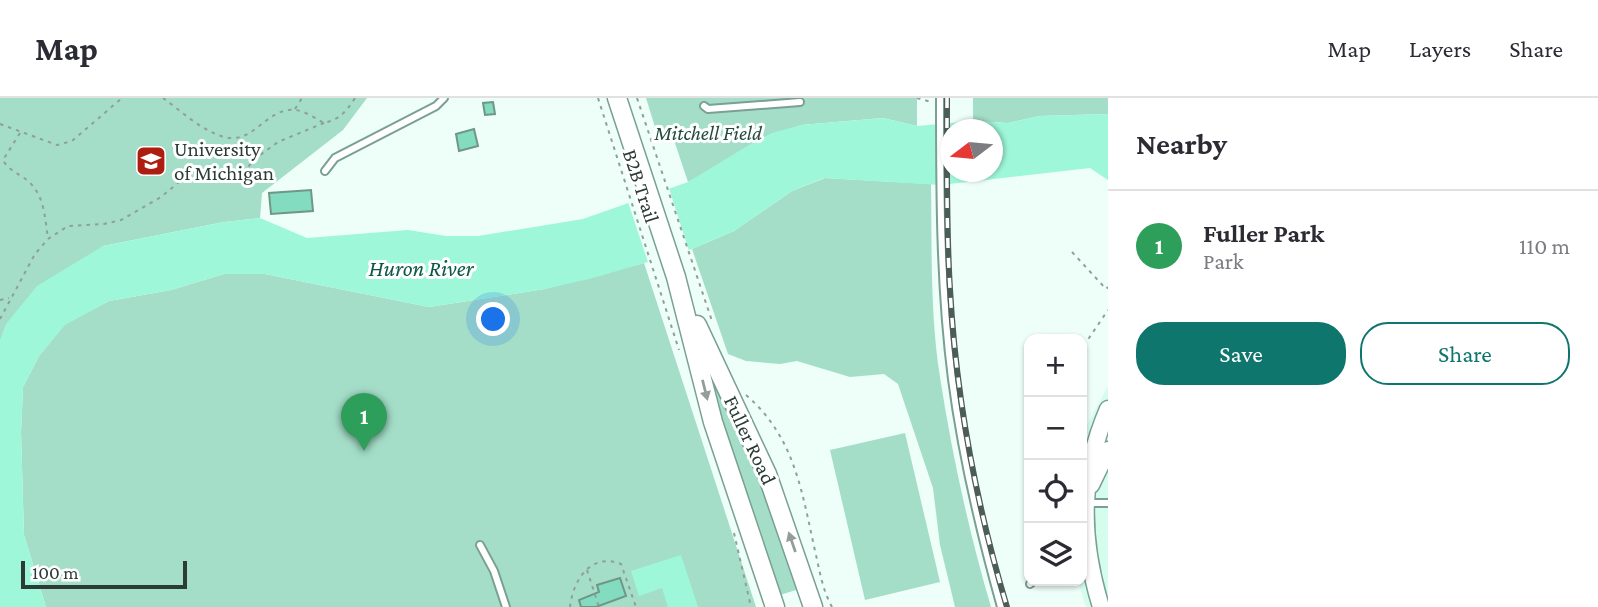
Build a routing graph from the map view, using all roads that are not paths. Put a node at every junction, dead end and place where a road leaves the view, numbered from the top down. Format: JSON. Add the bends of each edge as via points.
{"nodes":[{"id":1,"x":444,"y":98,"type":"edge"},
{"id":2,"x":617,"y":98,"type":"edge"},
{"id":3,"x":940,"y":98,"type":"edge"},
{"id":4,"x":800,"y":102,"type":"dead end"},
{"id":5,"x":704,"y":106,"type":"dead end"},
{"id":6,"x":325,"y":171,"type":"dead end"},
{"id":7,"x":676,"y":277,"type":"junction"},
{"id":8,"x":1108,"y":409,"type":"edge"},
{"id":9,"x":1108,"y":450,"type":"edge"},
{"id":10,"x":1087,"y":490,"type":"edge"},
{"id":11,"x":1087,"y":496,"type":"edge"},
{"id":12,"x":1087,"y":498,"type":"edge"},
{"id":13,"x":1108,"y":503,"type":"edge"},
{"id":14,"x":1087,"y":523,"type":"edge"},
{"id":15,"x":481,"y":545,"type":"dead end"},
{"id":16,"x":506,"y":607,"type":"edge"},
{"id":17,"x":775,"y":607,"type":"edge"},
{"id":18,"x":813,"y":607,"type":"edge"},
{"id":19,"x":1001,"y":607,"type":"edge"},
{"id":20,"x":1101,"y":607,"type":"edge"}],
"edges":[{"from":1,"to":6,"type":"lane","via":[[335,158]]},
{"from":2,"to":7,"type":"main road","name":"Fuller Road"},
{"from":3,"to":19,"type":"lane","via":[[942,257],[952,377],[970,486]]},
{"from":4,"to":5,"type":"lane"},
{"from":7,"to":17,"type":"main road","name":"Fuller Road","one_way":true,"via":[[713,422]]},
{"from":18,"to":7,"type":"main road","name":"Fuller Road","one_way":true,"via":[[767,474]]},
{"from":8,"to":10,"type":"street","via":[[1091,458]]},
{"from":9,"to":11,"type":"street"},
{"from":12,"to":13,"type":"lane"},
{"from":14,"to":20,"type":"street","via":[[1088,559]]},
{"from":15,"to":16,"type":"lane"}]}
